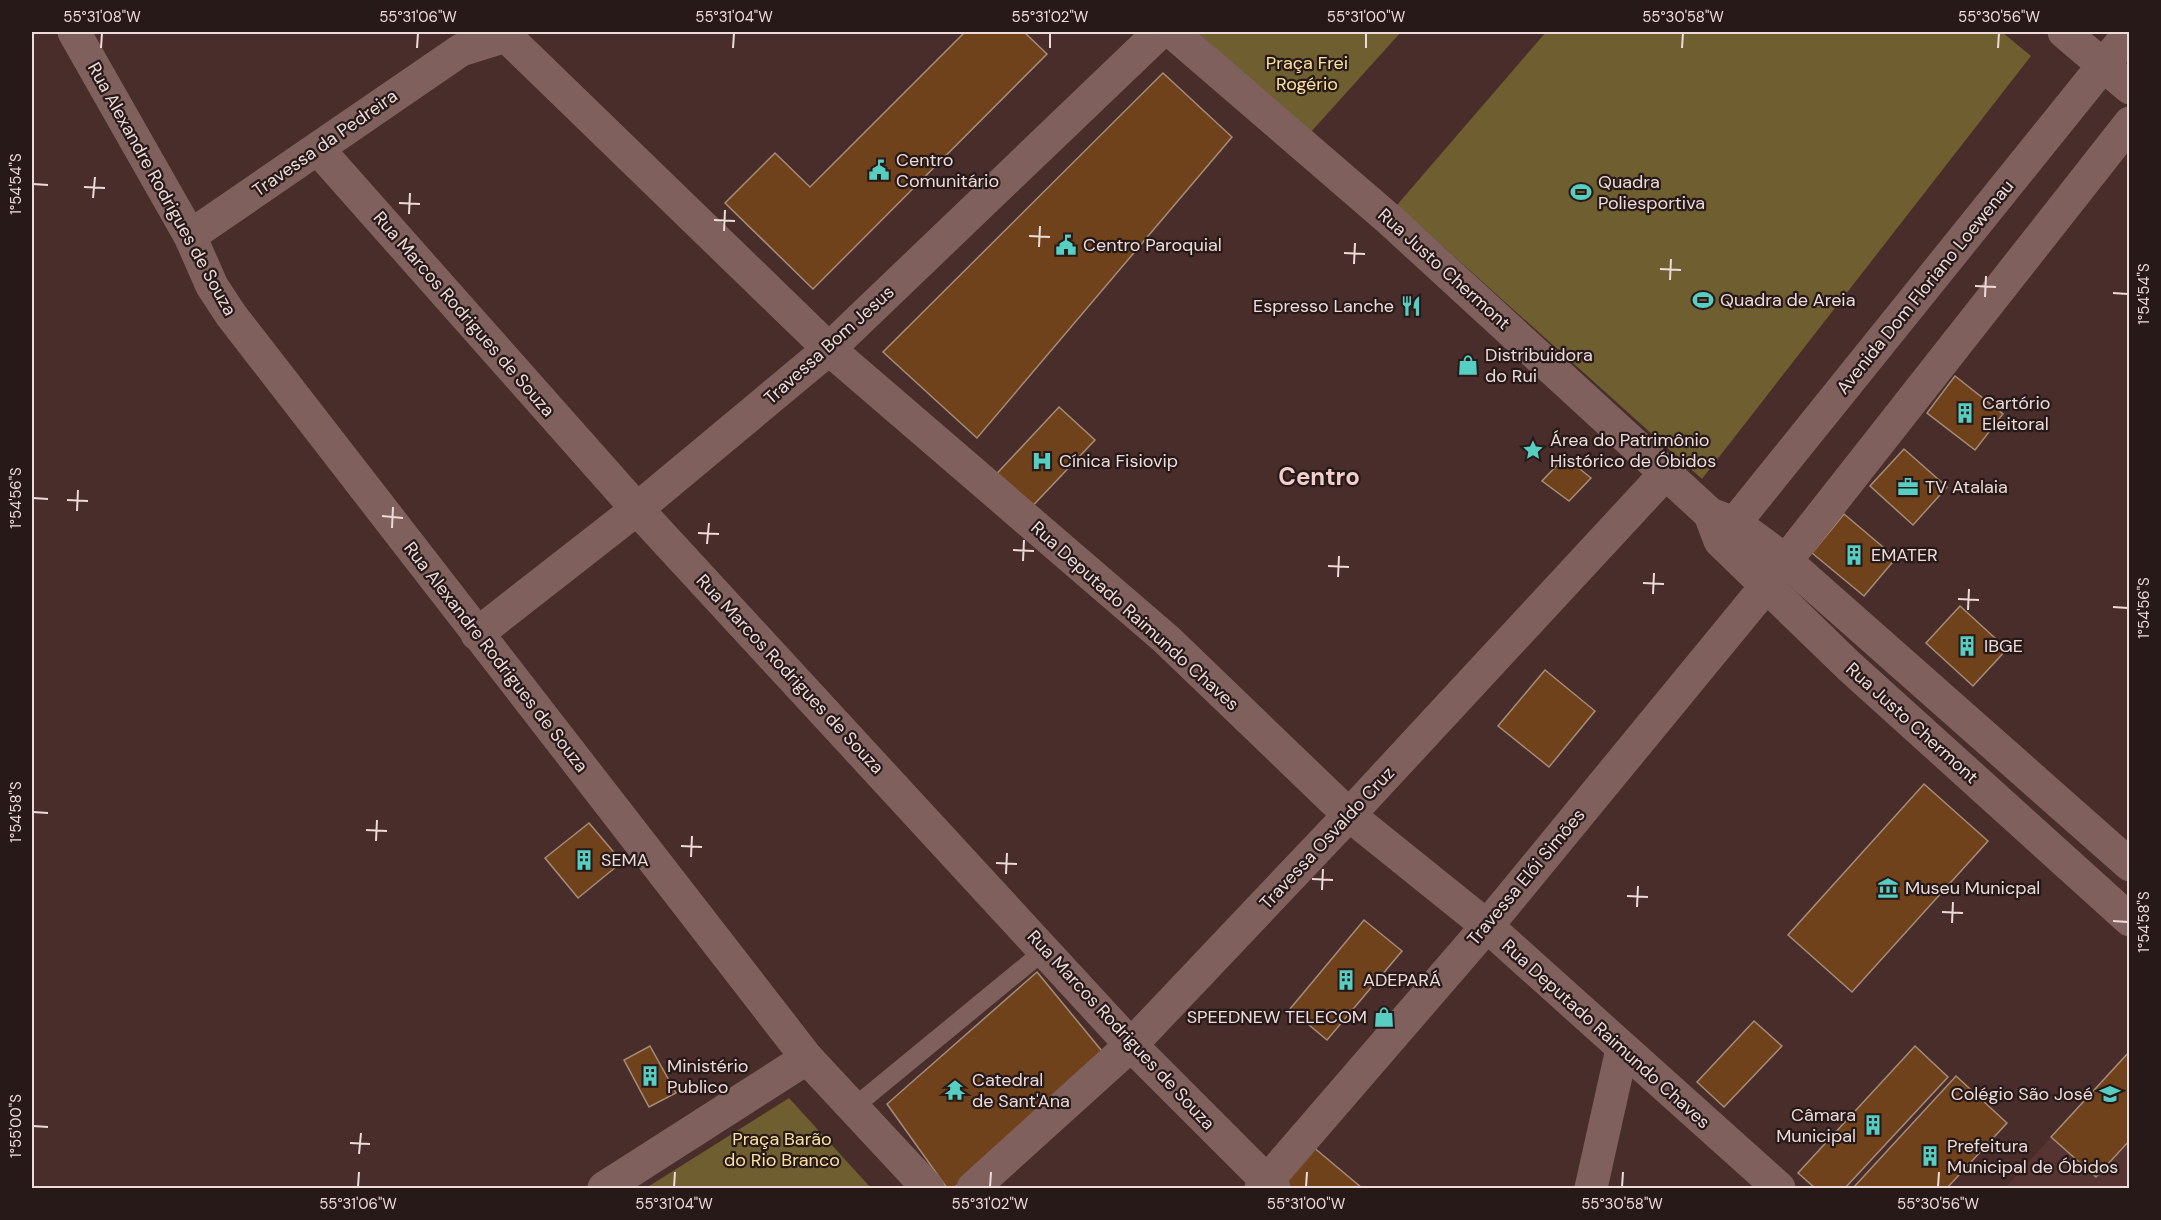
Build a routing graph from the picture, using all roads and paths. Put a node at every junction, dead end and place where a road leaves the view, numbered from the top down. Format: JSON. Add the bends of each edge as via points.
{"nodes":[{"id":1,"x":74,"y":32,"type":"edge"},
{"id":2,"x":1160,"y":32,"type":"edge"},
{"id":3,"x":1172,"y":32,"type":"edge"},
{"id":4,"x":2064,"y":32,"type":"edge"},
{"id":5,"x":2130,"y":32,"type":"edge"},
{"id":6,"x":507,"y":33,"type":"edge"},
{"id":7,"x":466,"y":41,"type":"edge"},
{"id":8,"x":2102,"y":65,"type":"junction"},
{"id":9,"x":2130,"y":88,"type":"edge"},
{"id":10,"x":2130,"y":123,"type":"edge"},
{"id":11,"x":318,"y":149,"type":"junction"},
{"id":12,"x":190,"y":236,"type":"junction"},
{"id":13,"x":829,"y":349,"type":"junction"},
{"id":14,"x":1666,"y":473,"type":"junction"},
{"id":15,"x":637,"y":509,"type":"junction"},
{"id":16,"x":1722,"y":526,"type":"junction"},
{"id":17,"x":1776,"y":572,"type":"junction"},
{"id":18,"x":477,"y":634,"type":"junction"},
{"id":19,"x":1349,"y":815,"type":"junction"},
{"id":20,"x":2130,"y":865,"type":"edge"},
{"id":21,"x":2130,"y":920,"type":"edge"},
{"id":22,"x":1487,"y":926,"type":"junction"},
{"id":23,"x":1045,"y":950,"type":"junction"},
{"id":24,"x":1131,"y":1045,"type":"junction"},
{"id":25,"x":1622,"y":1049,"type":"junction"},
{"id":26,"x":807,"y":1058,"type":"junction"},
{"id":27,"x":854,"y":1107,"type":"junction"},
{"id":28,"x":1267,"y":1186,"type":"edge"},
{"id":29,"x":604,"y":1188,"type":"edge"},
{"id":30,"x":928,"y":1188,"type":"edge"},
{"id":31,"x":973,"y":1188,"type":"edge"},
{"id":32,"x":1591,"y":1188,"type":"edge"},
{"id":33,"x":1779,"y":1188,"type":"edge"}],
"edges":[{"from":1,"to":12,"type":"street","name":"Rua Alexandre Rodrigues de Souza"},
{"from":2,"to":13,"type":"street","name":"Travessa Bom Jesus"},
{"from":3,"to":14,"type":"street","name":"Rua Justo Chermont","via":[[1390,220]]},
{"from":4,"to":8,"type":"street"},
{"from":5,"to":8,"type":"street","name":"Avenida Dom Floriano Loewenau"},
{"from":6,"to":7,"type":"street","name":"Travessa da Pedreira"},
{"from":6,"to":13,"type":"street","name":"Rua Deputado Raimundo Chaves"},
{"from":7,"to":11,"type":"street","name":"Travessa da Pedreira"},
{"from":8,"to":9,"type":"street"},
{"from":8,"to":16,"type":"street","name":"Avenida Dom Floriano Loewenau"},
{"from":10,"to":17,"type":"street"},
{"from":11,"to":12,"type":"street","name":"Travessa da Pedreira"},
{"from":11,"to":15,"type":"street","name":"Rua Marcos Rodrigues de Souza"},
{"from":12,"to":18,"type":"street","name":"Rua Alexandre Rodrigues de Souza","via":[[212,286],[231,315]]},
{"from":13,"to":15,"type":"street","name":"Travessa Bom Jesus"},
{"from":13,"to":19,"type":"street","name":"Rua Deputado Raimundo Chaves","via":[[1166,639]]},
{"from":14,"to":16,"type":"street","name":"Rua Justo Chermont"},
{"from":14,"to":19,"type":"street","name":"Travessa Osvaldo Cruz"},
{"from":15,"to":18,"type":"street","name":"Travessa Bom Jesus"},
{"from":15,"to":23,"type":"street","name":"Rua Marcos Rodrigues de Souza"},
{"from":16,"to":17,"type":"street","name":"Rua Justo Chermont"},
{"from":17,"to":20,"type":"street","name":"Rua Justo Chermont"},
{"from":17,"to":21,"type":"street","name":"Rua Justo Chermont","via":[[1849,666]]},
{"from":17,"to":22,"type":"street","name":"Travessa Elói Simões"},
{"from":18,"to":26,"type":"street","name":"Rua Alexandre Rodrigues de Souza"},
{"from":19,"to":22,"type":"street","name":"Rua Deputado Raimundo Chaves"},
{"from":19,"to":24,"type":"street","name":"Travessa Osvaldo Cruz"},
{"from":22,"to":25,"type":"street","name":"Rua Deputado Raimundo Chaves"},
{"from":22,"to":28,"type":"street","name":"Travessa Elói Simões"},
{"from":23,"to":24,"type":"street","name":"Rua Marcos Rodrigues de Souza"},
{"from":23,"to":27,"type":"lane"},
{"from":24,"to":28,"type":"street","name":"Rua Marcos Rodrigues de Souza"},
{"from":24,"to":31,"type":"street","name":"Travessa Osvaldo Cruz"},
{"from":25,"to":32,"type":"street"},
{"from":25,"to":33,"type":"street","name":"Rua Deputado Raimundo Chaves"},
{"from":26,"to":27,"type":"street","name":"Rua Alexandre Rodrigues de Souza"},
{"from":26,"to":29,"type":"street"},
{"from":27,"to":30,"type":"street","name":"Rua Alexandre Rodrigues de Souza"}]}
